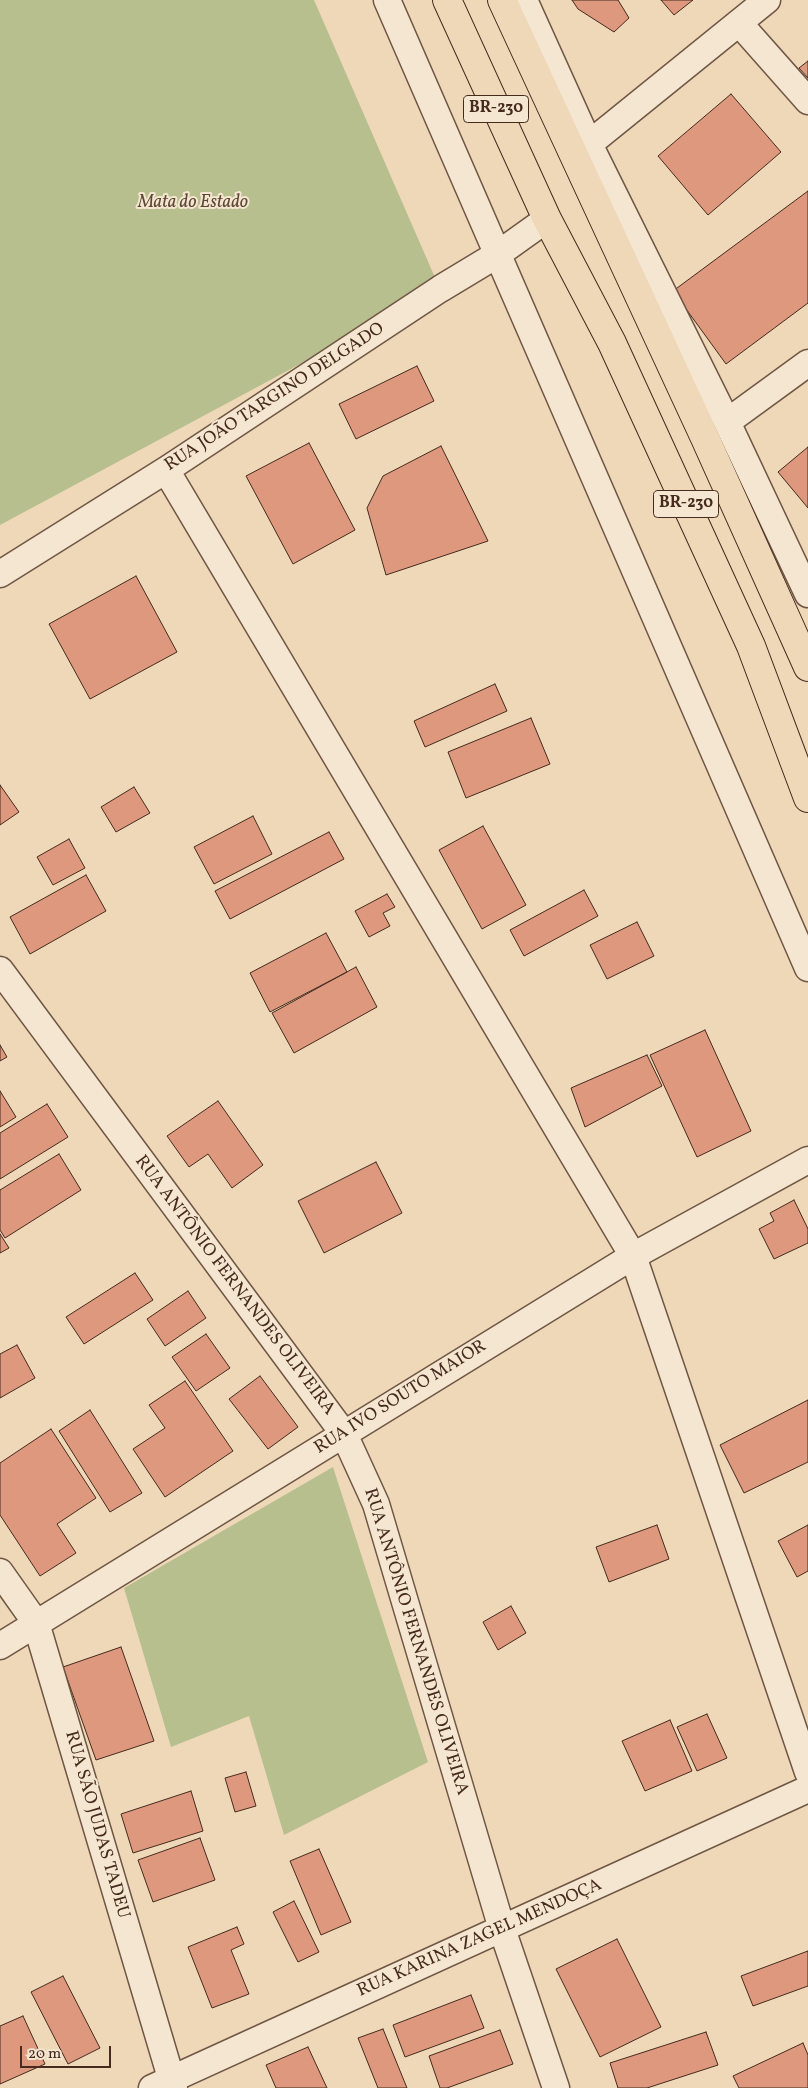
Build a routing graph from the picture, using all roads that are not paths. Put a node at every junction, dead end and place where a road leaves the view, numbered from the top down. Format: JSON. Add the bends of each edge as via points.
{"nodes":[{"id":1,"x":387,"y":0,"type":"edge"},
{"id":2,"x":446,"y":0,"type":"edge"},
{"id":3,"x":502,"y":0,"type":"edge"},
{"id":4,"x":524,"y":0,"type":"edge"},
{"id":5,"x":767,"y":0,"type":"edge"},
{"id":6,"x":739,"y":23,"type":"junction"},
{"id":7,"x":808,"y":101,"type":"edge"},
{"id":8,"x":581,"y":150,"type":"junction"},
{"id":9,"x":547,"y":219,"type":"junction"},
{"id":10,"x":498,"y":254,"type":"junction"},
{"id":11,"x":808,"y":362,"type":"edge"},
{"id":12,"x":727,"y":422,"type":"junction"},
{"id":13,"x":166,"y":470,"type":"junction"},
{"id":14,"x":0,"y":574,"type":"edge"},
{"id":15,"x":808,"y":594,"type":"edge"},
{"id":16,"x":808,"y":667,"type":"edge"},
{"id":17,"x":808,"y":798,"type":"edge"},
{"id":18,"x":808,"y":968,"type":"edge"},
{"id":19,"x":0,"y":970,"type":"edge"},
{"id":20,"x":808,"y":1160,"type":"edge"},
{"id":21,"x":633,"y":1256,"type":"junction"},
{"id":22,"x":344,"y":1434,"type":"junction"},
{"id":23,"x":0,"y":1572,"type":"edge"},
{"id":24,"x":36,"y":1623,"type":"junction"},
{"id":25,"x":0,"y":1646,"type":"edge"},
{"id":26,"x":808,"y":1772,"type":"edge"},
{"id":27,"x":808,"y":1789,"type":"edge"},
{"id":28,"x":502,"y":1929,"type":"junction"},
{"id":29,"x":166,"y":2085,"type":"edge"},
{"id":30,"x":556,"y":2088,"type":"edge"}],
"edges":[{"from":1,"to":10,"type":"street"},
{"from":2,"to":9,"type":"highway","number":"BR-230"},
{"from":3,"to":8,"type":"highway","number":"BR-230"},
{"from":4,"to":8,"type":"street"},
{"from":5,"to":6,"type":"street"},
{"from":6,"to":7,"type":"street"},
{"from":6,"to":8,"type":"street"},
{"from":8,"to":12,"type":"street"},
{"from":8,"to":16,"type":"highway","number":"BR-230"},
{"from":9,"to":10,"type":"street","name":"RUA JOÃO TARGINO DELGADO"},
{"from":9,"to":17,"type":"highway","number":"BR-230","via":[[612,343],[747,637]]},
{"from":10,"to":13,"type":"street","name":"RUA JOÃO TARGINO DELGADO"},
{"from":10,"to":18,"type":"street"},
{"from":11,"to":12,"type":"street"},
{"from":12,"to":15,"type":"street"},
{"from":13,"to":14,"type":"street","name":"RUA JOÃO TARGINO DELGADO"},
{"from":13,"to":21,"type":"street"},
{"from":19,"to":22,"type":"street","name":"RUA ANTÔNIO FERNANDES OLIVEIRA"},
{"from":20,"to":21,"type":"street","name":"RUA IVO SOUTO MAIOR"},
{"from":21,"to":22,"type":"street","name":"RUA IVO SOUTO MAIOR"},
{"from":21,"to":26,"type":"street"},
{"from":22,"to":24,"type":"street","name":"RUA IVO SOUTO MAIOR"},
{"from":22,"to":28,"type":"street","name":"RUA ANTÔNIO FERNANDES OLIVEIRA","via":[[376,1504]]},
{"from":23,"to":24,"type":"street","name":"RUA SÃO JUDAS TADEU"},
{"from":24,"to":25,"type":"street","name":"RUA IVO SOUTO MAIOR"},
{"from":24,"to":29,"type":"street","name":"RUA SÃO JUDAS TADEU"},
{"from":27,"to":28,"type":"street","name":"RUA KARINA ZAGEL MENDOÇA"},
{"from":28,"to":29,"type":"street","name":"RUA KARINA ZAGEL MENDOÇA"},
{"from":28,"to":30,"type":"street","name":"RUA ANTÔNIO FERNANDES OLIVEIRA"}]}
